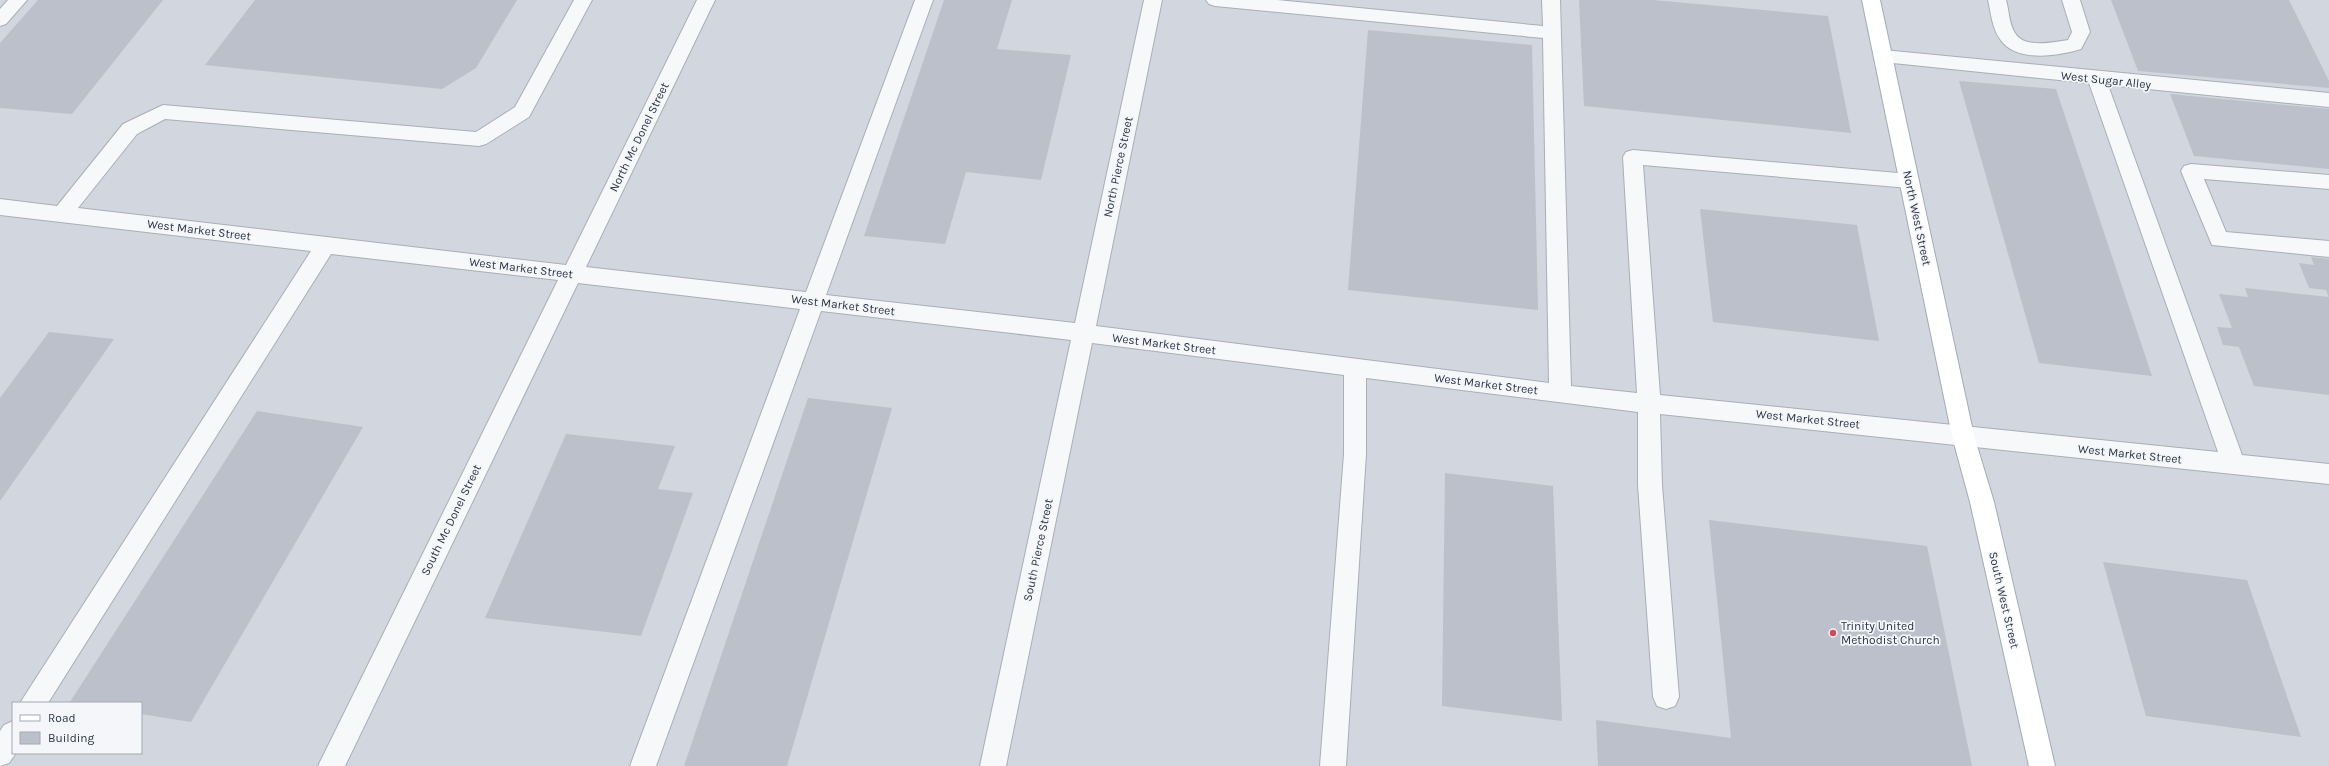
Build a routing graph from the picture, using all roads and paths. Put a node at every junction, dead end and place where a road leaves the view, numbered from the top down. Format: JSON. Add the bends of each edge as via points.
{"nodes":[{"id":1,"x":18,"y":0,"type":"edge"},
{"id":2,"x":583,"y":0,"type":"edge"},
{"id":3,"x":706,"y":0,"type":"edge"},
{"id":4,"x":924,"y":0,"type":"edge"},
{"id":5,"x":1153,"y":0,"type":"edge"},
{"id":6,"x":1215,"y":0,"type":"edge"},
{"id":7,"x":1551,"y":0,"type":"edge"},
{"id":8,"x":1871,"y":0,"type":"edge"},
{"id":9,"x":1997,"y":0,"type":"edge"},
{"id":10,"x":2071,"y":0,"type":"edge"},
{"id":11,"x":0,"y":20,"type":"edge"},
{"id":12,"x":1552,"y":33,"type":"junction"},
{"id":13,"x":1883,"y":56,"type":"junction"},
{"id":14,"x":2097,"y":79,"type":"junction"},
{"id":15,"x":2329,"y":100,"type":"edge"},
{"id":16,"x":1909,"y":181,"type":"junction"},
{"id":17,"x":2329,"y":182,"type":"edge"},
{"id":18,"x":0,"y":207,"type":"edge"},
{"id":19,"x":61,"y":214,"type":"junction"},
{"id":20,"x":326,"y":245,"type":"junction"},
{"id":21,"x":2329,"y":249,"type":"edge"},
{"id":22,"x":572,"y":273,"type":"junction"},
{"id":23,"x":815,"y":302,"type":"junction"},
{"id":24,"x":1083,"y":333,"type":"junction"},
{"id":25,"x":1355,"y":368,"type":"junction"},
{"id":26,"x":1560,"y":394,"type":"junction"},
{"id":27,"x":1649,"y":402,"type":"junction"},
{"id":28,"x":1963,"y":436,"type":"junction"},
{"id":29,"x":2234,"y":465,"type":"junction"},
{"id":30,"x":2329,"y":474,"type":"edge"},
{"id":31,"x":1666,"y":697,"type":"dead end"},
{"id":32,"x":34,"y":702,"type":"edge"},
{"id":33,"x":0,"y":731,"type":"edge"},
{"id":34,"x":12,"y":734,"type":"edge"},
{"id":35,"x":12,"y":736,"type":"edge"},
{"id":36,"x":0,"y":754,"type":"edge"},
{"id":37,"x":331,"y":766,"type":"edge"},
{"id":38,"x":643,"y":766,"type":"edge"},
{"id":39,"x":993,"y":766,"type":"edge"},
{"id":40,"x":1333,"y":766,"type":"edge"},
{"id":41,"x":2042,"y":766,"type":"edge"}],
"edges":[{"from":1,"to":11,"type":"street"},
{"from":2,"to":19,"type":"street","via":[[522,112],[479,139],[163,112],[130,130]]},
{"from":3,"to":22,"type":"street","name":"North Mc Donel Street"},
{"from":4,"to":23,"type":"street"},
{"from":5,"to":24,"type":"street","name":"North Pierce Street"},
{"from":6,"to":12,"type":"street"},
{"from":7,"to":12,"type":"street"},
{"from":8,"to":13,"type":"main road","name":"North West Street"},
{"from":9,"to":10,"type":"street","via":[[2008,37],[2016,45],[2055,48],[2075,45],[2080,32]]},
{"from":12,"to":26,"type":"street"},
{"from":13,"to":14,"type":"street","name":"West Sugar Alley"},
{"from":13,"to":16,"type":"main road","name":"North West Street"},
{"from":14,"to":15,"type":"street","name":"West Sugar Alley"},
{"from":14,"to":29,"type":"street"},
{"from":16,"to":27,"type":"street","via":[[1633,157]]},
{"from":16,"to":28,"type":"main road","name":"North West Street"},
{"from":17,"to":21,"type":"street","via":[[2191,171],[2219,239]]},
{"from":18,"to":19,"type":"street","name":"West Market Street"},
{"from":19,"to":20,"type":"street","name":"West Market Street"},
{"from":20,"to":22,"type":"street","name":"West Market Street"},
{"from":20,"to":32,"type":"street"},
{"from":22,"to":23,"type":"street","name":"West Market Street"},
{"from":22,"to":37,"type":"street","name":"South Mc Donel Street"},
{"from":23,"to":24,"type":"street","name":"West Market Street"},
{"from":23,"to":38,"type":"street"},
{"from":24,"to":25,"type":"street","name":"West Market Street"},
{"from":24,"to":39,"type":"street","name":"South Pierce Street"},
{"from":25,"to":26,"type":"street","name":"West Market Street"},
{"from":25,"to":40,"type":"street","via":[[1356,454]]},
{"from":26,"to":27,"type":"street","name":"West Market Street"},
{"from":27,"to":28,"type":"street","name":"West Market Street"},
{"from":27,"to":31,"type":"street","via":[[1650,484]]},
{"from":28,"to":29,"type":"street","name":"West Market Street"},
{"from":28,"to":41,"type":"main road","name":"South West Street","via":[[1982,502]]},
{"from":29,"to":30,"type":"street","name":"West Market Street"},
{"from":33,"to":34,"type":"street"},
{"from":35,"to":36,"type":"street"}]}
